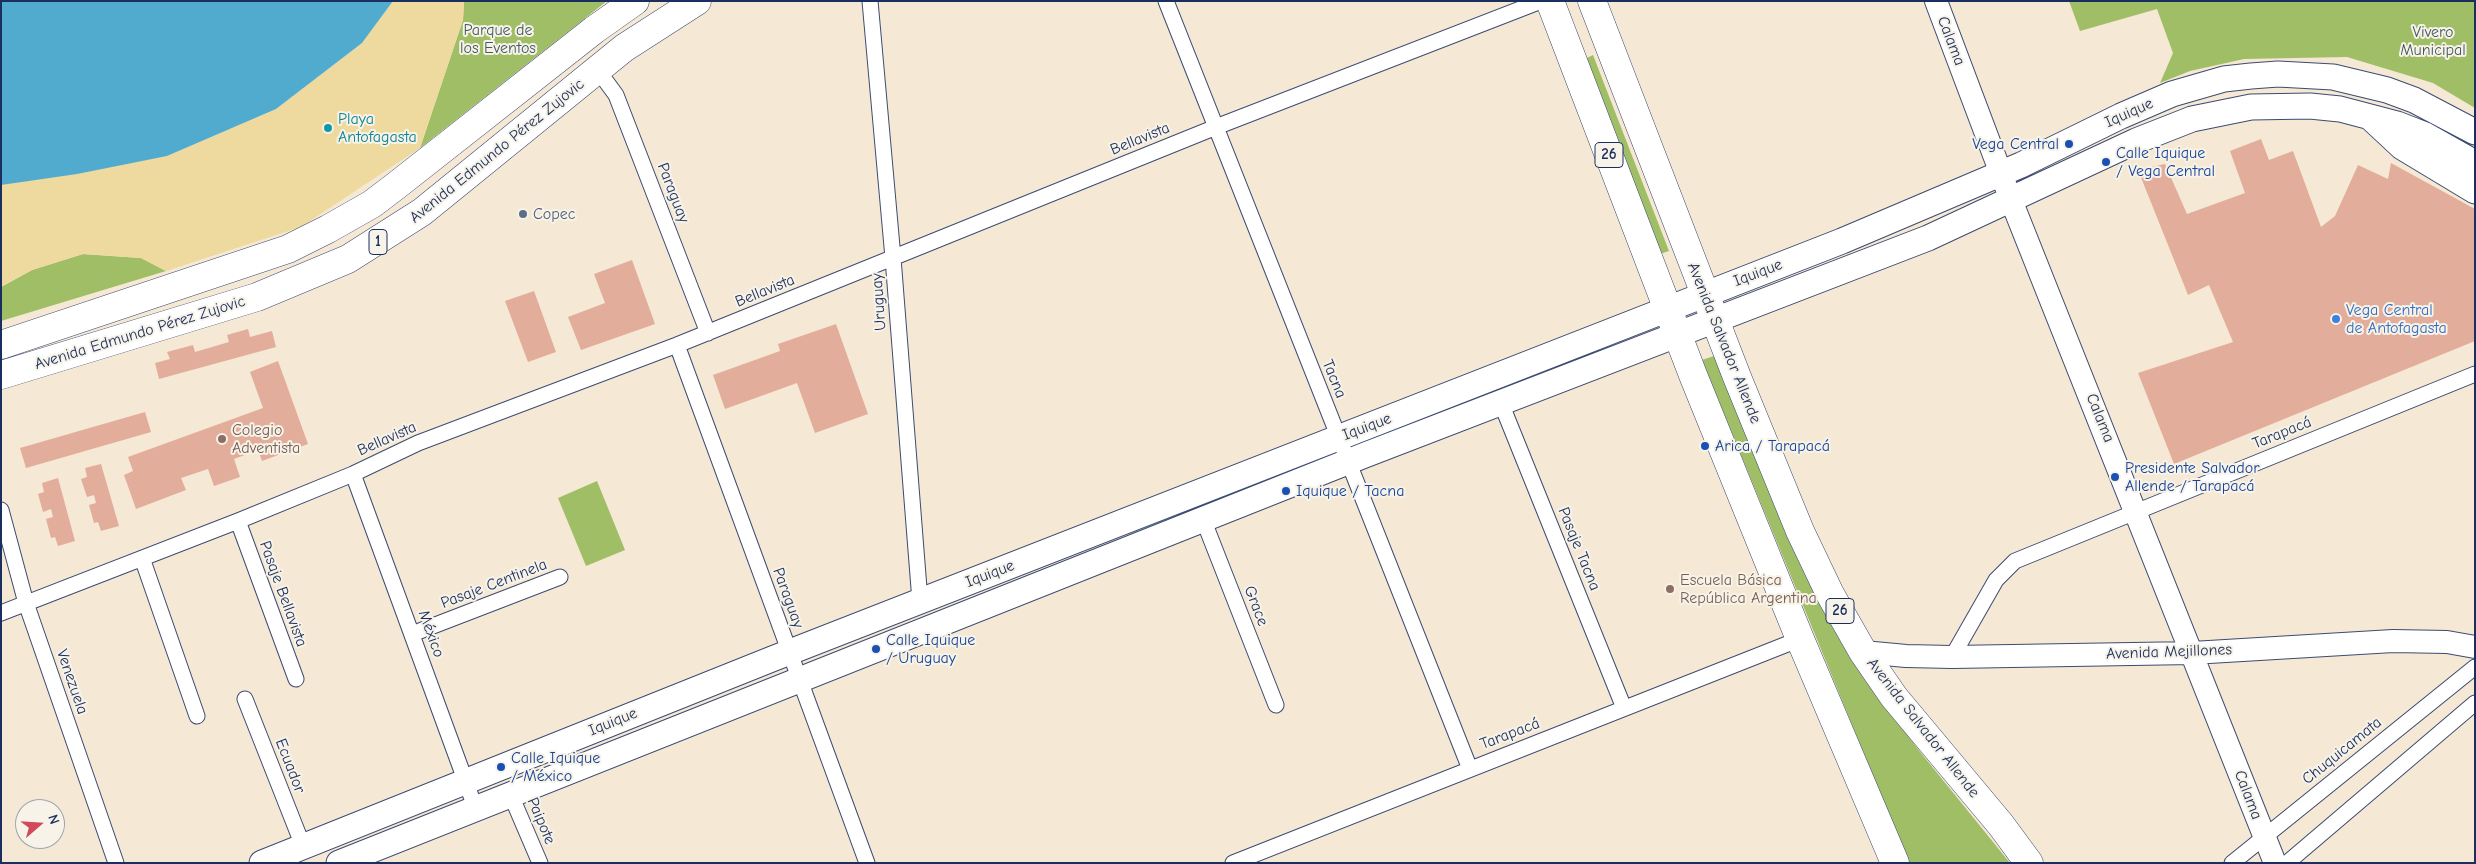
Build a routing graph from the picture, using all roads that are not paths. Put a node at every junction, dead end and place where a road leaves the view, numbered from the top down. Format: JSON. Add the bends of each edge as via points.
{"nodes":[{"id":1,"x":635,"y":1,"type":"edge"},
{"id":2,"x":697,"y":1,"type":"edge"},
{"id":3,"x":870,"y":1,"type":"edge"},
{"id":4,"x":1166,"y":1,"type":"edge"},
{"id":5,"x":1541,"y":1,"type":"edge"},
{"id":6,"x":1550,"y":1,"type":"edge"},
{"id":7,"x":1592,"y":1,"type":"edge"},
{"id":8,"x":1936,"y":1,"type":"edge"},
{"id":9,"x":598,"y":69,"type":"junction"},
{"id":10,"x":2369,"y":115,"type":"junction"},
{"id":11,"x":1216,"y":127,"type":"junction"},
{"id":12,"x":2475,"y":132,"type":"edge"},
{"id":13,"x":2475,"y":163,"type":"edge"},
{"id":14,"x":2002,"y":173,"type":"junction"},
{"id":15,"x":2475,"y":190,"type":"edge"},
{"id":16,"x":2012,"y":200,"type":"junction"},
{"id":17,"x":893,"y":258,"type":"junction"},
{"id":18,"x":1704,"y":293,"type":"junction"},
{"id":19,"x":1667,"y":308,"type":"junction"},
{"id":20,"x":1715,"y":321,"type":"junction"},
{"id":21,"x":708,"y":333,"type":"junction"},
{"id":22,"x":1677,"y":335,"type":"junction"},
{"id":23,"x":1,"y":344,"type":"edge"},
{"id":24,"x":677,"y":345,"type":"junction"},
{"id":25,"x":2475,"y":374,"type":"edge"},
{"id":26,"x":1,"y":375,"type":"edge"},
{"id":27,"x":1501,"y":403,"type":"junction"},
{"id":28,"x":1339,"y":438,"type":"junction"},
{"id":29,"x":1349,"y":462,"type":"junction"},
{"id":30,"x":353,"y":474,"type":"junction"},
{"id":31,"x":2137,"y":510,"type":"junction"},
{"id":32,"x":2,"y":515,"type":"edge"},
{"id":33,"x":1203,"y":520,"type":"junction"},
{"id":34,"x":238,"y":521,"type":"junction"},
{"id":35,"x":142,"y":558,"type":"junction"},
{"id":36,"x":560,"y":577,"type":"dead end"},
{"id":37,"x":920,"y":601,"type":"junction"},
{"id":38,"x":26,"y":603,"type":"junction"},
{"id":39,"x":1,"y":613,"type":"edge"},
{"id":40,"x":412,"y":634,"type":"junction"},
{"id":41,"x":1800,"y":638,"type":"junction"},
{"id":42,"x":2475,"y":647,"type":"edge"},
{"id":43,"x":789,"y":652,"type":"junction"},
{"id":44,"x":1863,"y":652,"type":"junction"},
{"id":45,"x":2192,"y":652,"type":"junction"},
{"id":46,"x":1952,"y":657,"type":"junction"},
{"id":47,"x":2475,"y":667,"type":"edge"},
{"id":48,"x":296,"y":679,"type":"dead end"},
{"id":49,"x":799,"y":679,"type":"junction"},
{"id":50,"x":245,"y":699,"type":"dead end"},
{"id":51,"x":2475,"y":703,"type":"edge"},
{"id":52,"x":1276,"y":705,"type":"dead end"},
{"id":53,"x":1624,"y":708,"type":"junction"},
{"id":54,"x":197,"y":716,"type":"dead end"},
{"id":55,"x":1470,"y":769,"type":"junction"},
{"id":56,"x":466,"y":781,"type":"junction"},
{"id":57,"x":510,"y":793,"type":"junction"},
{"id":58,"x":476,"y":807,"type":"junction"},
{"id":59,"x":2264,"y":836,"type":"junction"},
{"id":60,"x":303,"y":846,"type":"junction"},
{"id":61,"x":116,"y":863,"type":"edge"},
{"id":62,"x":262,"y":863,"type":"edge"},
{"id":63,"x":338,"y":863,"type":"edge"},
{"id":64,"x":540,"y":863,"type":"edge"},
{"id":65,"x":867,"y":863,"type":"edge"},
{"id":66,"x":1233,"y":863,"type":"edge"},
{"id":67,"x":1895,"y":863,"type":"edge"},
{"id":68,"x":2029,"y":863,"type":"edge"},
{"id":69,"x":2232,"y":863,"type":"edge"},
{"id":70,"x":2275,"y":863,"type":"edge"},
{"id":71,"x":2286,"y":863,"type":"edge"}],
"edges":[{"from":1,"to":23,"type":"highway","name":"Avenida Edmundo Pérez Zujovic","number":"1","via":[[397,186],[328,229],[260,259]]},
{"from":2,"to":9,"type":"highway","name":"Avenida Edmundo Pérez Zujovic","number":"1"},
{"from":3,"to":17,"type":"street","name":"Uruguay"},
{"from":4,"to":11,"type":"street","name":"Tacna"},
{"from":5,"to":11,"type":"street","name":"Bellavista"},
{"from":6,"to":19,"type":"highway","number":"26"},
{"from":7,"to":18,"type":"highway","name":"Avenida Salvador Allende","number":"26"},
{"from":8,"to":14,"type":"street","name":"Calama"},
{"from":9,"to":21,"type":"street","name":"Paraguay","via":[[616,95]]},
{"from":9,"to":26,"type":"highway","name":"Avenida Edmundo Pérez Zujovic","number":"1","via":[[434,203],[398,230],[348,259],[257,297]]},
{"from":10,"to":13,"type":"main road","name":"Iquique","via":[[2425,135]]},
{"from":10,"to":15,"type":"main road","via":[[2402,147]]},
{"from":10,"to":16,"type":"main road","name":"Iquique","via":[[2291,105],[2221,111],[2163,129]]},
{"from":11,"to":17,"type":"street","name":"Bellavista"},
{"from":11,"to":28,"type":"street","name":"Tacna"},
{"from":12,"to":14,"type":"main road","name":"Iquique","via":[[2414,100],[2360,83],[2306,74],[2251,76],[2172,94]]},
{"from":14,"to":16,"type":"street","name":"Calama"},
{"from":14,"to":18,"type":"main road","name":"Iquique","via":[[1842,241]]},
{"from":16,"to":20,"type":"main road","name":"Iquique","via":[[1928,238]]},
{"from":16,"to":31,"type":"street","name":"Calama"},
{"from":17,"to":21,"type":"street","name":"Bellavista"},
{"from":17,"to":37,"type":"street","name":"Uruguay"},
{"from":18,"to":19,"type":"main road","name":"Iquique"},
{"from":18,"to":20,"type":"highway","name":"Avenida Salvador Allende","number":"26"},
{"from":19,"to":22,"type":"highway","number":"26"},
{"from":19,"to":28,"type":"main road","name":"Iquique"},
{"from":20,"to":22,"type":"main road","name":"Iquique"},
{"from":20,"to":44,"type":"highway","name":"Avenida Salvador Allende","number":"26","via":[[1800,531]]},
{"from":21,"to":24,"type":"street","name":"Bellavista"},
{"from":22,"to":27,"type":"main road","name":"Iquique"},
{"from":22,"to":41,"type":"highway","number":"26"},
{"from":24,"to":30,"type":"street","name":"Bellavista","via":[[418,443]]},
{"from":24,"to":43,"type":"street","name":"Paraguay"},
{"from":25,"to":31,"type":"street","name":"Tarapacá"},
{"from":27,"to":29,"type":"main road","name":"Iquique"},
{"from":27,"to":53,"type":"street","name":"Pasaje Tacna"},
{"from":28,"to":29,"type":"street","name":"Tacna"},
{"from":28,"to":37,"type":"main road","name":"Iquique"},
{"from":29,"to":33,"type":"main road","name":"Iquique"},
{"from":29,"to":55,"type":"street","name":"Tacna"},
{"from":30,"to":34,"type":"street","name":"Bellavista"},
{"from":30,"to":40,"type":"street","name":"México"},
{"from":31,"to":45,"type":"street","name":"Calama"},
{"from":31,"to":46,"type":"street","name":"Tarapacá","via":[[2015,561],[1996,580]]},
{"from":32,"to":38,"type":"street","name":"Venezuela"},
{"from":33,"to":49,"type":"main road","name":"Iquique"},
{"from":33,"to":52,"type":"street","name":"Grace"},
{"from":34,"to":35,"type":"street","name":"Bellavista"},
{"from":34,"to":48,"type":"street","name":"Pasaje Bellavista"},
{"from":35,"to":38,"type":"street","name":"Bellavista"},
{"from":35,"to":54,"type":"street"},
{"from":36,"to":40,"type":"street","name":"Pasaje Centinela"},
{"from":37,"to":43,"type":"main road","name":"Iquique"},
{"from":38,"to":39,"type":"street","name":"Bellavista"},
{"from":38,"to":61,"type":"street","name":"Venezuela"},
{"from":40,"to":56,"type":"street","name":"México"},
{"from":41,"to":53,"type":"street","name":"Tarapacá"},
{"from":41,"to":67,"type":"highway","number":"26"},
{"from":42,"to":45,"type":"street","name":"Avenida Mejillones","via":[[2447,642],[2393,641]]},
{"from":43,"to":49,"type":"street","name":"Paraguay"},
{"from":43,"to":56,"type":"main road","name":"Iquique"},
{"from":44,"to":46,"type":"street","name":"Avenida Mejillones"},
{"from":44,"to":68,"type":"highway","name":"Avenida Salvador Allende","number":"26","via":[[1928,740]]},
{"from":45,"to":46,"type":"street","name":"Avenida Mejillones"},
{"from":45,"to":59,"type":"street","name":"Calama"},
{"from":47,"to":59,"type":"street","name":"Chuquicamata"},
{"from":49,"to":57,"type":"main road","name":"Iquique"},
{"from":49,"to":65,"type":"street","name":"Paraguay"},
{"from":50,"to":60,"type":"street","name":"Ecuador"},
{"from":51,"to":71,"type":"street"},
{"from":53,"to":55,"type":"street","name":"Tarapacá"},
{"from":55,"to":66,"type":"street","name":"Tarapacá"},
{"from":56,"to":58,"type":"street","name":"México"},
{"from":56,"to":60,"type":"main road","name":"Iquique"},
{"from":57,"to":58,"type":"main road","name":"Iquique"},
{"from":57,"to":64,"type":"street","name":"Paipote"},
{"from":58,"to":63,"type":"main road","name":"Iquique"},
{"from":59,"to":69,"type":"street","name":"Chuquicamata"},
{"from":59,"to":70,"type":"street","name":"Calama"},
{"from":60,"to":62,"type":"main road","name":"Iquique"}]}
